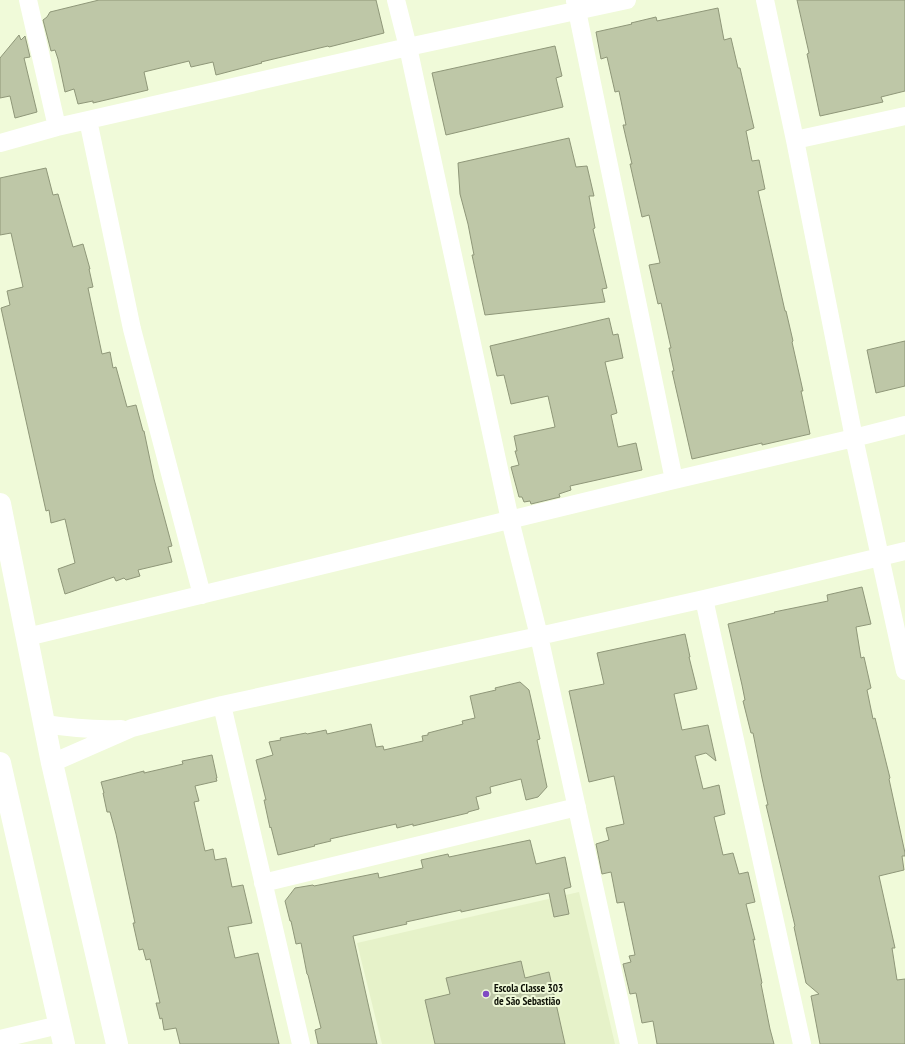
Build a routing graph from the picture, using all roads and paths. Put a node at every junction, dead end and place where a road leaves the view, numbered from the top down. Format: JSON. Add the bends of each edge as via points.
{"nodes":[{"id":1,"x":28,"y":0,"type":"edge"},
{"id":2,"x":396,"y":0,"type":"edge"},
{"id":3,"x":628,"y":0,"type":"edge"},
{"id":4,"x":765,"y":0,"type":"edge"},
{"id":5,"x":576,"y":6,"type":"edge"},
{"id":6,"x":408,"y":47,"type":"junction"},
{"id":7,"x":905,"y":116,"type":"edge"},
{"id":8,"x":88,"y":120,"type":"junction"},
{"id":9,"x":57,"y":127,"type":"junction"},
{"id":10,"x":795,"y":140,"type":"junction"},
{"id":11,"x":0,"y":143,"type":"edge"},
{"id":12,"x":905,"y":425,"type":"edge"},
{"id":13,"x":854,"y":438,"type":"junction"},
{"id":14,"x":674,"y":480,"type":"junction"},
{"id":15,"x":0,"y":504,"type":"edge"},
{"id":16,"x":510,"y":520,"type":"junction"},
{"id":17,"x":905,"y":551,"type":"edge"},
{"id":18,"x":880,"y":558,"type":"junction"},
{"id":19,"x":202,"y":595,"type":"junction"},
{"id":20,"x":704,"y":599,"type":"junction"},
{"id":21,"x":539,"y":636,"type":"junction"},
{"id":22,"x":27,"y":637,"type":"junction"},
{"id":23,"x":905,"y":671,"type":"edge"},
{"id":24,"x":222,"y":705,"type":"junction"},
{"id":25,"x":45,"y":724,"type":"junction"},
{"id":26,"x":132,"y":728,"type":"junction"},
{"id":27,"x":0,"y":763,"type":"edge"},
{"id":28,"x":52,"y":763,"type":"junction"},
{"id":29,"x":577,"y":807,"type":"junction"},
{"id":30,"x":263,"y":883,"type":"junction"},
{"id":31,"x":61,"y":1034,"type":"edge"},
{"id":32,"x":0,"y":1038,"type":"edge"},
{"id":33,"x":117,"y":1044,"type":"edge"},
{"id":34,"x":301,"y":1044,"type":"edge"},
{"id":35,"x":629,"y":1044,"type":"edge"},
{"id":36,"x":802,"y":1044,"type":"edge"}],
"edges":[{"from":1,"to":9,"type":"street"},
{"from":2,"to":6,"type":"street"},
{"from":3,"to":5,"type":"street"},
{"from":4,"to":10,"type":"street"},
{"from":5,"to":6,"type":"street"},
{"from":5,"to":14,"type":"street"},
{"from":6,"to":8,"type":"street"},
{"from":6,"to":16,"type":"street"},
{"from":7,"to":10,"type":"street"},
{"from":8,"to":9,"type":"street"},
{"from":8,"to":19,"type":"street","via":[[132,329]]},
{"from":9,"to":11,"type":"street"},
{"from":10,"to":13,"type":"street"},
{"from":12,"to":13,"type":"street"},
{"from":13,"to":14,"type":"street"},
{"from":13,"to":18,"type":"street"},
{"from":14,"to":16,"type":"street"},
{"from":15,"to":22,"type":"street"},
{"from":16,"to":19,"type":"street"},
{"from":16,"to":21,"type":"street"},
{"from":17,"to":18,"type":"street"},
{"from":18,"to":20,"type":"street"},
{"from":18,"to":23,"type":"street"},
{"from":19,"to":22,"type":"street"},
{"from":20,"to":21,"type":"street"},
{"from":20,"to":36,"type":"street"},
{"from":21,"to":24,"type":"street"},
{"from":21,"to":29,"type":"street"},
{"from":22,"to":25,"type":"street"},
{"from":24,"to":26,"type":"street"},
{"from":24,"to":30,"type":"street"},
{"from":25,"to":26,"type":"street","via":[[108,730]]},
{"from":25,"to":28,"type":"street"},
{"from":26,"to":28,"type":"street"},
{"from":27,"to":31,"type":"street"},
{"from":28,"to":33,"type":"street"},
{"from":29,"to":30,"type":"street"},
{"from":29,"to":35,"type":"street"},
{"from":30,"to":34,"type":"street"},
{"from":31,"to":32,"type":"street"}]}
